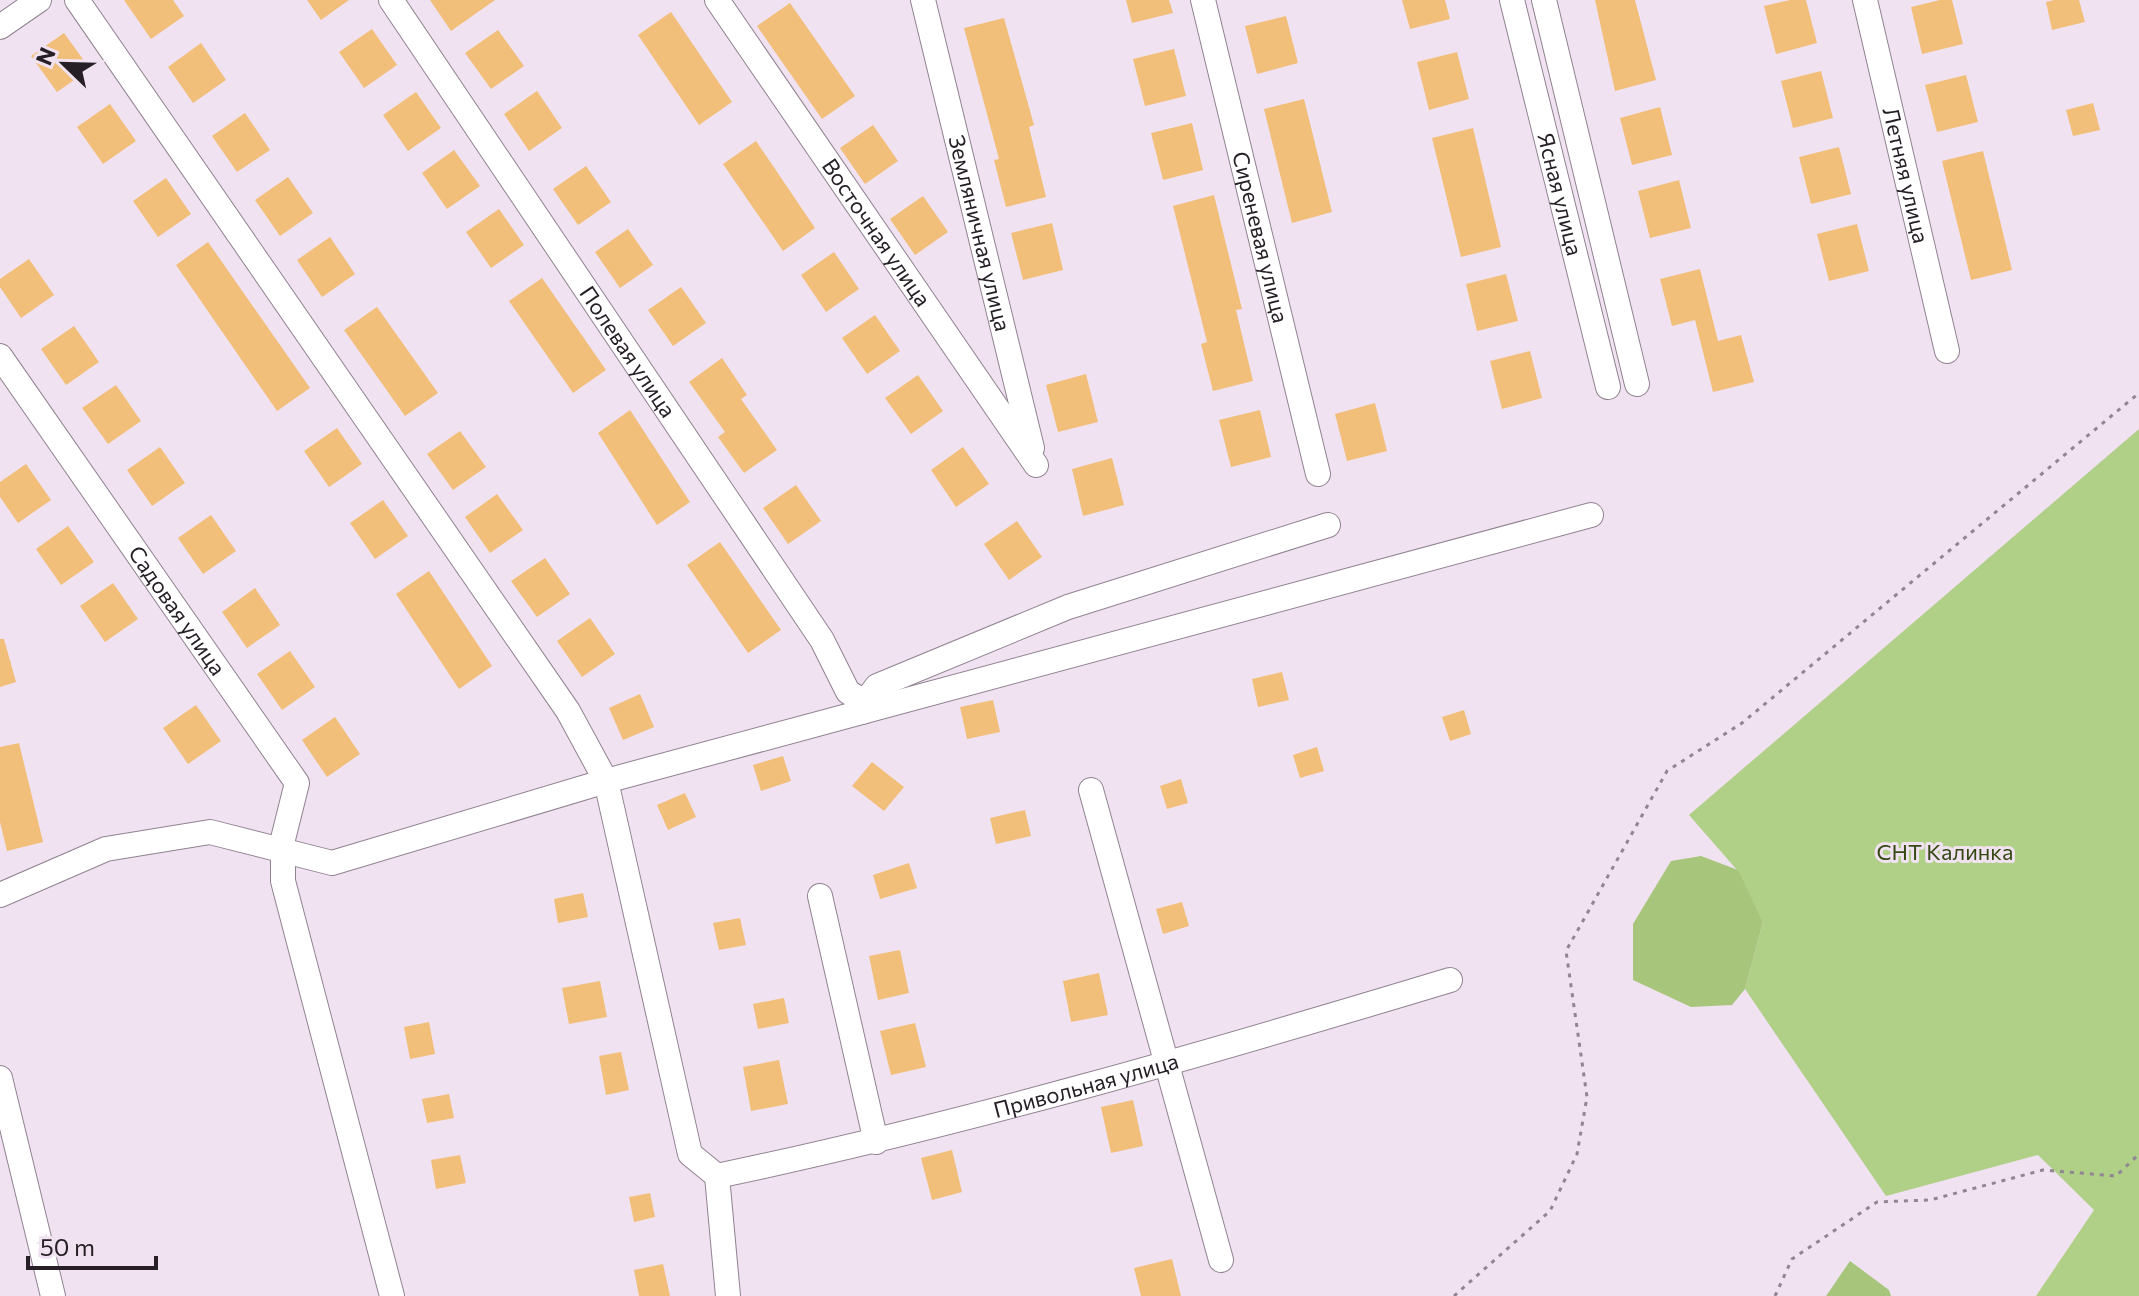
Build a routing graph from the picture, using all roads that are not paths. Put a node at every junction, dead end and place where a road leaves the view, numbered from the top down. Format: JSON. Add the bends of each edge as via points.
{"nodes":[{"id":1,"x":39,"y":0,"type":"edge"},
{"id":2,"x":77,"y":0,"type":"edge"},
{"id":3,"x":391,"y":0,"type":"edge"},
{"id":4,"x":717,"y":0,"type":"edge"},
{"id":5,"x":923,"y":0,"type":"edge"},
{"id":6,"x":1203,"y":0,"type":"edge"},
{"id":7,"x":1512,"y":0,"type":"edge"},
{"id":8,"x":1544,"y":0,"type":"edge"},
{"id":9,"x":1865,"y":0,"type":"edge"},
{"id":10,"x":0,"y":27,"type":"edge"},
{"id":11,"x":1947,"y":351,"type":"dead end"},
{"id":12,"x":0,"y":356,"type":"edge"},
{"id":13,"x":1637,"y":384,"type":"dead end"},
{"id":14,"x":1608,"y":387,"type":"dead end"},
{"id":15,"x":1036,"y":465,"type":"joint"},
{"id":16,"x":1318,"y":474,"type":"dead end"},
{"id":17,"x":1591,"y":515,"type":"dead end"},
{"id":18,"x":1328,"y":525,"type":"dead end"},
{"id":19,"x":863,"y":707,"type":"junction"},
{"id":20,"x":606,"y":781,"type":"junction"},
{"id":21,"x":1091,"y":790,"type":"dead end"},
{"id":22,"x":283,"y":852,"type":"junction"},
{"id":23,"x":0,"y":895,"type":"edge"},
{"id":24,"x":820,"y":896,"type":"dead end"},
{"id":25,"x":1450,"y":980,"type":"dead end"},
{"id":26,"x":1167,"y":1065,"type":"junction"},
{"id":27,"x":0,"y":1078,"type":"edge"},
{"id":28,"x":876,"y":1142,"type":"junction"},
{"id":29,"x":717,"y":1176,"type":"junction"},
{"id":30,"x":1221,"y":1260,"type":"dead end"},
{"id":31,"x":53,"y":1296,"type":"edge"},
{"id":32,"x":392,"y":1296,"type":"edge"},
{"id":33,"x":728,"y":1296,"type":"edge"}],
"edges":[{"from":1,"to":10,"type":"street"},
{"from":2,"to":20,"type":"street","via":[[559,698]]},
{"from":3,"to":19,"type":"street","name":"Полевая улица","via":[[822,640],[848,692]]},
{"from":4,"to":15,"type":"street","name":"Восточная улица"},
{"from":5,"to":15,"type":"street","name":"Земляничная улица"},
{"from":6,"to":16,"type":"street","name":"Сиреневая улица"},
{"from":7,"to":14,"type":"street","name":"Ясная улица"},
{"from":8,"to":13,"type":"street","name":"Ясная улица"},
{"from":9,"to":11,"type":"street","name":"Летняя улица"},
{"from":12,"to":22,"type":"street","name":"Садовая улица","via":[[297,783]]},
{"from":17,"to":19,"type":"street"},
{"from":18,"to":19,"type":"street","via":[[1068,607],[877,686]]},
{"from":19,"to":20,"type":"street"},
{"from":20,"to":22,"type":"street","via":[[332,863]]},
{"from":20,"to":29,"type":"street","via":[[690,1154]]},
{"from":21,"to":26,"type":"street"},
{"from":22,"to":23,"type":"street","via":[[210,832],[106,849]]},
{"from":22,"to":32,"type":"street","name":"Садовая улица","via":[[283,881]]},
{"from":24,"to":28,"type":"street"},
{"from":25,"to":26,"type":"street","name":"Привольная улица"},
{"from":26,"to":28,"type":"street","name":"Привольная улица"},
{"from":26,"to":30,"type":"street"},
{"from":27,"to":31,"type":"street"},
{"from":28,"to":29,"type":"street","name":"Привольная улица"},
{"from":29,"to":33,"type":"street"}]}
